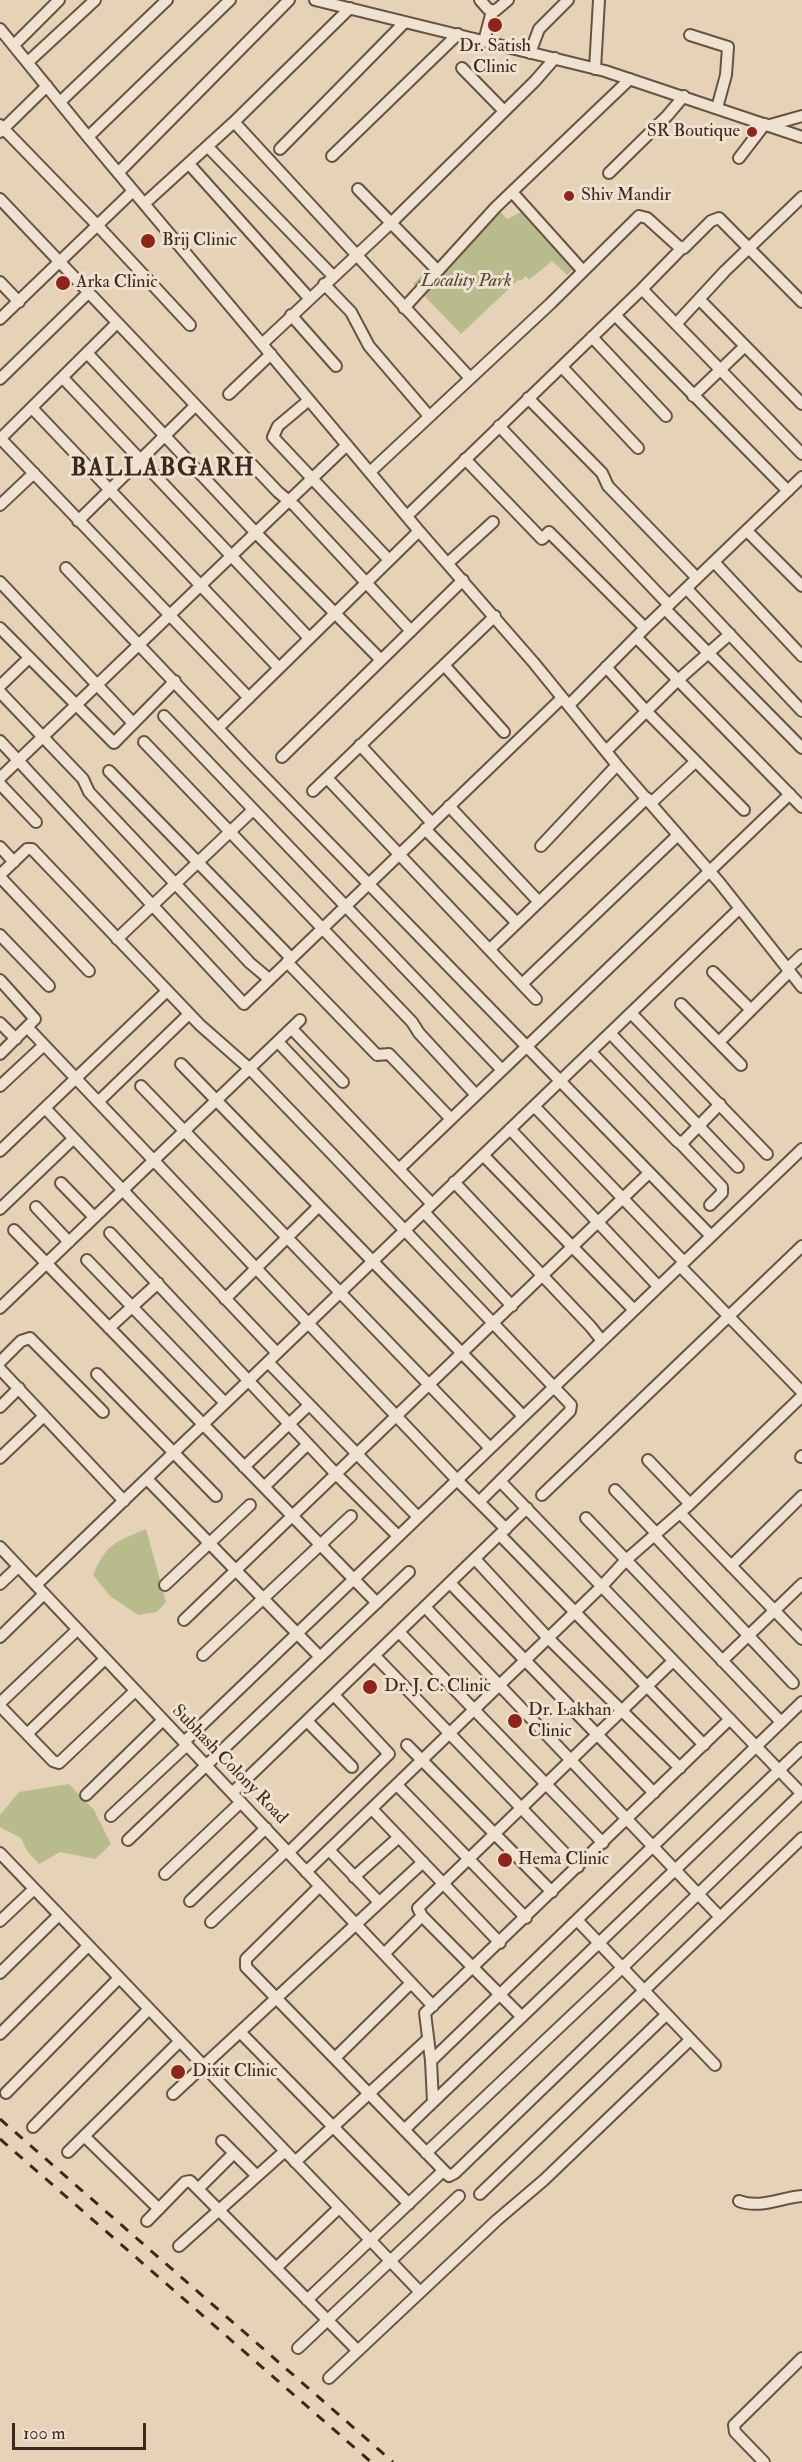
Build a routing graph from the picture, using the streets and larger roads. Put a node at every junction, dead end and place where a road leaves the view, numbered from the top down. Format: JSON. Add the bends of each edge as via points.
{"nodes":[{"id":1,"x":59,"y":0,"type":"edge"},
{"id":2,"x":95,"y":0,"type":"edge"},
{"id":3,"x":167,"y":0,"type":"edge"},
{"id":4,"x":230,"y":0,"type":"edge"},
{"id":5,"x":290,"y":0,"type":"edge"},
{"id":6,"x":315,"y":0,"type":"edge"},
{"id":7,"x":480,"y":0,"type":"edge"},
{"id":8,"x":508,"y":0,"type":"edge"},
{"id":9,"x":568,"y":0,"type":"edge"},
{"id":10,"x":600,"y":0,"type":"edge"},
{"id":11,"x":350,"y":8,"type":"junction"},
{"id":12,"x":492,"y":10,"type":"junction"},
{"id":13,"x":405,"y":22,"type":"junction"},
{"id":14,"x":1,"y":32,"type":"edge"},
{"id":15,"x":458,"y":34,"type":"junction"},
{"id":16,"x":690,"y":35,"type":"dead end"},
{"id":17,"x":484,"y":41,"type":"junction"},
{"id":18,"x":14,"y":45,"type":"junction"},
{"id":19,"x":530,"y":53,"type":"junction"},
{"id":20,"x":555,"y":58,"type":"junction"},
{"id":21,"x":28,"y":62,"type":"junction"},
{"id":22,"x":462,"y":68,"type":"dead end"},
{"id":23,"x":595,"y":69,"type":"junction"},
{"id":24,"x":630,"y":79,"type":"junction"},
{"id":25,"x":47,"y":86,"type":"junction"},
{"id":26,"x":684,"y":96,"type":"junction"},
{"id":27,"x":60,"y":102,"type":"junction"},
{"id":28,"x":717,"y":108,"type":"junction"},
{"id":29,"x":504,"y":111,"type":"junction"},
{"id":30,"x":802,"y":116,"type":"edge"},
{"id":31,"x":234,"y":122,"type":"junction"},
{"id":32,"x":768,"y":125,"type":"junction"},
{"id":33,"x":1,"y":129,"type":"edge"},
{"id":34,"x":88,"y":137,"type":"junction"},
{"id":35,"x":802,"y":137,"type":"edge"},
{"id":36,"x":208,"y":147,"type":"junction"},
{"id":37,"x":280,"y":149,"type":"dead end"},
{"id":38,"x":332,"y":156,"type":"dead end"},
{"id":39,"x":739,"y":158,"type":"dead end"},
{"id":40,"x":189,"y":164,"type":"junction"},
{"id":41,"x":118,"y":173,"type":"junction"},
{"id":42,"x":609,"y":173,"type":"dead end"},
{"id":43,"x":358,"y":189,"type":"dead end"},
{"id":44,"x":133,"y":191,"type":"junction"},
{"id":45,"x":512,"y":192,"type":"junction"},
{"id":46,"x":802,"y":196,"type":"edge"},
{"id":47,"x":0,"y":199,"type":"edge"},
{"id":48,"x":144,"y":204,"type":"junction"},
{"id":49,"x":391,"y":223,"type":"junction"},
{"id":50,"x":98,"y":226,"type":"junction"},
{"id":51,"x":682,"y":248,"type":"junction"},
{"id":52,"x":749,"y":249,"type":"junction"},
{"id":53,"x":356,"y":254,"type":"junction"},
{"id":54,"x":60,"y":262,"type":"junction"},
{"id":55,"x":437,"y":270,"type":"junction"},
{"id":56,"x":583,"y":271,"type":"junction"},
{"id":57,"x":332,"y":275,"type":"junction"},
{"id":58,"x":0,"y":282,"type":"edge"},
{"id":59,"x":324,"y":284,"type":"junction"},
{"id":60,"x":642,"y":289,"type":"junction"},
{"id":61,"x":87,"y":294,"type":"junction"},
{"id":62,"x":309,"y":298,"type":"junction"},
{"id":63,"x":700,"y":300,"type":"junction"},
{"id":64,"x":19,"y":302,"type":"junction"},
{"id":65,"x":802,"y":302,"type":"edge"},
{"id":66,"x":404,"y":308,"type":"junction"},
{"id":67,"x":291,"y":315,"type":"junction"},
{"id":68,"x":615,"y":315,"type":"junction"},
{"id":69,"x":0,"y":318,"type":"edge"},
{"id":70,"x":116,"y":324,"type":"junction"},
{"id":71,"x":676,"y":324,"type":"junction"},
{"id":72,"x":189,"y":325,"type":"dead end"},
{"id":73,"x":592,"y":337,"type":"junction"},
{"id":74,"x":262,"y":344,"type":"junction"},
{"id":75,"x":745,"y":346,"type":"junction"},
{"id":76,"x":88,"y":354,"type":"junction"},
{"id":77,"x":271,"y":354,"type":"junction"},
{"id":78,"x":336,"y":366,"type":"dead end"},
{"id":79,"x":562,"y":367,"type":"junction"},
{"id":80,"x":720,"y":370,"type":"junction"},
{"id":81,"x":63,"y":378,"type":"junction"},
{"id":82,"x":470,"y":378,"type":"junction"},
{"id":83,"x":0,"y":379,"type":"edge"},
{"id":84,"x":229,"y":394,"type":"dead end"},
{"id":85,"x":693,"y":396,"type":"junction"},
{"id":86,"x":528,"y":398,"type":"junction"},
{"id":87,"x":309,"y":400,"type":"junction"},
{"id":88,"x":802,"y":404,"type":"edge"},
{"id":89,"x":195,"y":406,"type":"junction"},
{"id":90,"x":32,"y":408,"type":"junction"},
{"id":91,"x":429,"y":416,"type":"junction"},
{"id":92,"x":666,"y":416,"type":"dead end"},
{"id":93,"x":499,"y":426,"type":"junction"},
{"id":94,"x":164,"y":436,"type":"junction"},
{"id":95,"x":0,"y":438,"type":"edge"},
{"id":96,"x":347,"y":445,"type":"junction"},
{"id":97,"x":638,"y":448,"type":"dead end"},
{"id":98,"x":802,"y":454,"type":"edge"},
{"id":99,"x":465,"y":459,"type":"junction"},
{"id":100,"x":141,"y":460,"type":"junction"},
{"id":101,"x":370,"y":472,"type":"junction"},
{"id":102,"x":34,"y":473,"type":"junction"},
{"id":103,"x":802,"y":477,"type":"edge"},
{"id":104,"x":311,"y":480,"type":"junction"},
{"id":105,"x":110,"y":490,"type":"junction"},
{"id":106,"x":788,"y":491,"type":"junction"},
{"id":107,"x":289,"y":501,"type":"junction"},
{"id":108,"x":0,"y":505,"type":"edge"},
{"id":109,"x":406,"y":516,"type":"junction"},
{"id":110,"x":78,"y":521,"type":"junction"},
{"id":111,"x":493,"y":522,"type":"dead end"},
{"id":112,"x":419,"y":531,"type":"junction"},
{"id":113,"x":747,"y":531,"type":"junction"},
{"id":114,"x":256,"y":532,"type":"junction"},
{"id":115,"x":232,"y":556,"type":"junction"},
{"id":116,"x":389,"y":560,"type":"junction"},
{"id":117,"x":714,"y":562,"type":"junction"},
{"id":118,"x":448,"y":563,"type":"junction"},
{"id":119,"x":66,"y":568,"type":"dead end"},
{"id":120,"x":697,"y":578,"type":"junction"},
{"id":121,"x":463,"y":580,"type":"junction"},
{"id":122,"x":0,"y":582,"type":"edge"},
{"id":123,"x":366,"y":583,"type":"junction"},
{"id":124,"x":202,"y":585,"type":"junction"},
{"id":125,"x":802,"y":586,"type":"edge"},
{"id":126,"x":687,"y":589,"type":"junction"},
{"id":127,"x":667,"y":607,"type":"junction"},
{"id":128,"x":335,"y":613,"type":"junction"},
{"id":129,"x":170,"y":615,"type":"junction"},
{"id":130,"x":495,"y":616,"type":"junction"},
{"id":131,"x":0,"y":628,"type":"edge"},
{"id":132,"x":645,"y":628,"type":"junction"},
{"id":133,"x":411,"y":631,"type":"junction"},
{"id":134,"x":730,"y":634,"type":"junction"},
{"id":135,"x":636,"y":637,"type":"junction"},
{"id":136,"x":309,"y":638,"type":"junction"},
{"id":137,"x":140,"y":644,"type":"junction"},
{"id":138,"x":708,"y":654,"type":"junction"},
{"id":139,"x":802,"y":656,"type":"edge"},
{"id":140,"x":29,"y":658,"type":"junction"},
{"id":141,"x":381,"y":660,"type":"junction"},
{"id":142,"x":444,"y":664,"type":"junction"},
{"id":143,"x":606,"y":667,"type":"junction"},
{"id":144,"x":279,"y":668,"type":"junction"},
{"id":145,"x":678,"y":680,"type":"junction"},
{"id":146,"x":175,"y":681,"type":"junction"},
{"id":147,"x":98,"y":684,"type":"junction"},
{"id":148,"x":0,"y":686,"type":"edge"},
{"id":149,"x":0,"y":692,"type":"edge"},
{"id":150,"x":249,"y":698,"type":"junction"},
{"id":151,"x":566,"y":701,"type":"junction"},
{"id":152,"x":76,"y":706,"type":"junction"},
{"id":153,"x":802,"y":711,"type":"edge"},
{"id":154,"x":647,"y":712,"type":"junction"},
{"id":155,"x":164,"y":717,"type":"dead end"},
{"id":156,"x":134,"y":723,"type":"junction"},
{"id":157,"x":218,"y":728,"type":"junction"},
{"id":158,"x":504,"y":732,"type":"dead end"},
{"id":159,"x":43,"y":737,"type":"junction"},
{"id":160,"x":0,"y":741,"type":"edge"},
{"id":161,"x":144,"y":742,"type":"dead end"},
{"id":162,"x":360,"y":745,"type":"junction"},
{"id":163,"x":802,"y":748,"type":"edge"},
{"id":164,"x":606,"y":751,"type":"junction"},
{"id":165,"x":282,"y":757,"type":"dead end"},
{"id":166,"x":18,"y":761,"type":"junction"},
{"id":167,"x":695,"y":762,"type":"junction"},
{"id":168,"x":617,"y":765,"type":"junction"},
{"id":169,"x":110,"y":771,"type":"dead end"},
{"id":170,"x":0,"y":778,"type":"edge"},
{"id":171,"x":327,"y":778,"type":"junction"},
{"id":172,"x":0,"y":784,"type":"edge"},
{"id":173,"x":313,"y":790,"type":"dead end"},
{"id":174,"x":790,"y":794,"type":"junction"},
{"id":175,"x":649,"y":800,"type":"junction"},
{"id":176,"x":449,"y":806,"type":"junction"},
{"id":177,"x":802,"y":807,"type":"edge"},
{"id":178,"x":253,"y":810,"type":"junction"},
{"id":179,"x":744,"y":810,"type":"dead end"},
{"id":180,"x":36,"y":822,"type":"dead end"},
{"id":181,"x":428,"y":826,"type":"junction"},
{"id":182,"x":230,"y":832,"type":"junction"},
{"id":183,"x":678,"y":835,"type":"junction"},
{"id":184,"x":541,"y":846,"type":"dead end"},
{"id":185,"x":0,"y":847,"type":"edge"},
{"id":186,"x":400,"y":854,"type":"junction"},
{"id":187,"x":14,"y":861,"type":"junction"},
{"id":188,"x":199,"y":863,"type":"junction"},
{"id":189,"x":710,"y":871,"type":"junction"},
{"id":190,"x":0,"y":876,"type":"edge"},
{"id":191,"x":369,"y":883,"type":"junction"},
{"id":192,"x":176,"y":885,"type":"junction"},
{"id":193,"x":539,"y":902,"type":"junction"},
{"id":194,"x":153,"y":906,"type":"junction"},
{"id":195,"x":345,"y":906,"type":"junction"},
{"id":196,"x":740,"y":909,"type":"junction"},
{"id":197,"x":517,"y":924,"type":"junction"},
{"id":198,"x":322,"y":928,"type":"junction"},
{"id":199,"x":0,"y":935,"type":"edge"},
{"id":200,"x":117,"y":939,"type":"junction"},
{"id":201,"x":490,"y":949,"type":"junction"},
{"id":202,"x":802,"y":955,"type":"edge"},
{"id":203,"x":289,"y":960,"type":"junction"},
{"id":204,"x":788,"y":970,"type":"junction"},
{"id":205,"x":88,"y":971,"type":"dead end"},
{"id":206,"x":713,"y":972,"type":"dead end"},
{"id":207,"x":269,"y":979,"type":"junction"},
{"id":208,"x":0,"y":980,"type":"edge"},
{"id":209,"x":522,"y":984,"type":"junction"},
{"id":210,"x":49,"y":986,"type":"dead end"},
{"id":211,"x":802,"y":987,"type":"edge"},
{"id":212,"x":167,"y":991,"type":"junction"},
{"id":213,"x":536,"y":999,"type":"dead end"},
{"id":214,"x":681,"y":1004,"type":"dead end"},
{"id":215,"x":751,"y":1010,"type":"junction"},
{"id":216,"x":631,"y":1013,"type":"junction"},
{"id":217,"x":189,"y":1014,"type":"junction"},
{"id":218,"x":0,"y":1023,"type":"edge"},
{"id":219,"x":28,"y":1028,"type":"junction"},
{"id":220,"x":610,"y":1034,"type":"junction"},
{"id":221,"x":16,"y":1040,"type":"junction"},
{"id":222,"x":278,"y":1042,"type":"junction"},
{"id":223,"x":719,"y":1042,"type":"junction"},
{"id":224,"x":44,"y":1045,"type":"junction"},
{"id":225,"x":528,"y":1046,"type":"junction"},
{"id":226,"x":591,"y":1052,"type":"junction"},
{"id":227,"x":0,"y":1054,"type":"edge"},
{"id":228,"x":182,"y":1064,"type":"dead end"},
{"id":229,"x":741,"y":1065,"type":"dead end"},
{"id":230,"x":250,"y":1069,"type":"junction"},
{"id":231,"x":502,"y":1070,"type":"junction"},
{"id":232,"x":76,"y":1079,"type":"junction"},
{"id":233,"x":562,"y":1080,"type":"junction"},
{"id":234,"x":343,"y":1082,"type":"dead end"},
{"id":235,"x":0,"y":1086,"type":"edge"},
{"id":236,"x":141,"y":1086,"type":"dead end"},
{"id":237,"x":476,"y":1095,"type":"junction"},
{"id":238,"x":217,"y":1100,"type":"junction"},
{"id":239,"x":98,"y":1102,"type":"junction"},
{"id":240,"x":720,"y":1104,"type":"junction"},
{"id":241,"x":534,"y":1106,"type":"junction"},
{"id":242,"x":45,"y":1108,"type":"junction"},
{"id":243,"x":451,"y":1119,"type":"junction"},
{"id":244,"x":698,"y":1126,"type":"junction"},
{"id":245,"x":510,"y":1129,"type":"junction"},
{"id":246,"x":185,"y":1131,"type":"junction"},
{"id":247,"x":73,"y":1139,"type":"junction"},
{"id":248,"x":680,"y":1143,"type":"junction"},
{"id":249,"x":802,"y":1149,"type":"edge"},
{"id":250,"x":0,"y":1151,"type":"edge"},
{"id":251,"x":767,"y":1154,"type":"dead end"},
{"id":252,"x":483,"y":1155,"type":"junction"},
{"id":253,"x":153,"y":1161,"type":"junction"},
{"id":254,"x":738,"y":1167,"type":"dead end"},
{"id":255,"x":399,"y":1169,"type":"junction"},
{"id":256,"x":649,"y":1173,"type":"junction"},
{"id":257,"x":454,"y":1182,"type":"junction"},
{"id":258,"x":61,"y":1183,"type":"dead end"},
{"id":259,"x":122,"y":1191,"type":"junction"},
{"id":260,"x":622,"y":1199,"type":"junction"},
{"id":261,"x":710,"y":1205,"type":"dead end"},
{"id":262,"x":319,"y":1206,"type":"junction"},
{"id":263,"x":36,"y":1207,"type":"dead end"},
{"id":264,"x":428,"y":1208,"type":"junction"},
{"id":265,"x":0,"y":1209,"type":"edge"},
{"id":266,"x":94,"y":1217,"type":"junction"},
{"id":267,"x":597,"y":1223,"type":"junction"},
{"id":268,"x":14,"y":1230,"type":"dead end"},
{"id":269,"x":404,"y":1231,"type":"junction"},
{"id":270,"x":110,"y":1233,"type":"dead end"},
{"id":271,"x":711,"y":1236,"type":"junction"},
{"id":272,"x":289,"y":1238,"type":"junction"},
{"id":273,"x":69,"y":1242,"type":"junction"},
{"id":274,"x":802,"y":1246,"type":"edge"},
{"id":275,"x":572,"y":1248,"type":"junction"},
{"id":276,"x":87,"y":1260,"type":"dead end"},
{"id":277,"x":374,"y":1260,"type":"junction"},
{"id":278,"x":46,"y":1263,"type":"junction"},
{"id":279,"x":682,"y":1264,"type":"junction"},
{"id":280,"x":257,"y":1269,"type":"junction"},
{"id":281,"x":543,"y":1276,"type":"junction"},
{"id":282,"x":158,"y":1282,"type":"junction"},
{"id":283,"x":658,"y":1286,"type":"junction"},
{"id":284,"x":341,"y":1292,"type":"junction"},
{"id":285,"x":225,"y":1299,"type":"junction"},
{"id":286,"x":0,"y":1306,"type":"edge"},
{"id":287,"x":512,"y":1306,"type":"junction"},
{"id":288,"x":132,"y":1307,"type":"junction"},
{"id":289,"x":634,"y":1310,"type":"junction"},
{"id":290,"x":730,"y":1315,"type":"junction"},
{"id":291,"x":309,"y":1323,"type":"junction"},
{"id":292,"x":493,"y":1323,"type":"junction"},
{"id":293,"x":109,"y":1328,"type":"junction"},
{"id":294,"x":602,"y":1341,"type":"junction"},
{"id":295,"x":463,"y":1352,"type":"junction"},
{"id":296,"x":277,"y":1353,"type":"junction"},
{"id":297,"x":0,"y":1362,"type":"edge"},
{"id":298,"x":268,"y":1362,"type":"junction"},
{"id":299,"x":0,"y":1369,"type":"edge"},
{"id":300,"x":97,"y":1374,"type":"dead end"},
{"id":301,"x":249,"y":1381,"type":"junction"},
{"id":302,"x":430,"y":1384,"type":"junction"},
{"id":303,"x":554,"y":1386,"type":"junction"},
{"id":304,"x":19,"y":1388,"type":"junction"},
{"id":305,"x":802,"y":1392,"type":"edge"},
{"id":306,"x":802,"y":1396,"type":"edge"},
{"id":307,"x":225,"y":1403,"type":"junction"},
{"id":308,"x":309,"y":1405,"type":"junction"},
{"id":309,"x":0,"y":1407,"type":"edge"},
{"id":310,"x":103,"y":1412,"type":"dead end"},
{"id":311,"x":44,"y":1416,"type":"junction"},
{"id":312,"x":397,"y":1416,"type":"junction"},
{"id":313,"x":524,"y":1416,"type":"junction"},
{"id":314,"x":289,"y":1424,"type":"junction"},
{"id":315,"x":203,"y":1425,"type":"junction"},
{"id":316,"x":308,"y":1444,"type":"junction"},
{"id":317,"x":490,"y":1448,"type":"junction"},
{"id":318,"x":174,"y":1452,"type":"junction"},
{"id":319,"x":357,"y":1454,"type":"junction"},
{"id":320,"x":0,"y":1458,"type":"edge"},
{"id":321,"x":648,"y":1460,"type":"dead end"},
{"id":322,"x":244,"y":1467,"type":"junction"},
{"id":323,"x":336,"y":1474,"type":"junction"},
{"id":324,"x":147,"y":1479,"type":"junction"},
{"id":325,"x":457,"y":1480,"type":"junction"},
{"id":326,"x":500,"y":1481,"type":"junction"},
{"id":327,"x":264,"y":1487,"type":"junction"},
{"id":328,"x":615,"y":1490,"type":"dead end"},
{"id":329,"x":542,"y":1495,"type":"dead end"},
{"id":330,"x":802,"y":1496,"type":"edge"},
{"id":331,"x":216,"y":1497,"type":"dead end"},
{"id":332,"x":124,"y":1501,"type":"junction"},
{"id":333,"x":479,"y":1502,"type":"junction"},
{"id":334,"x":690,"y":1504,"type":"junction"},
{"id":335,"x":250,"y":1505,"type":"dead end"},
{"id":336,"x":527,"y":1508,"type":"junction"},
{"id":337,"x":680,"y":1513,"type":"junction"},
{"id":338,"x":351,"y":1516,"type":"dead end"},
{"id":339,"x":293,"y":1517,"type":"junction"},
{"id":340,"x":418,"y":1517,"type":"junction"},
{"id":341,"x":586,"y":1518,"type":"dead end"},
{"id":342,"x":503,"y":1532,"type":"junction"},
{"id":343,"x":655,"y":1534,"type":"junction"},
{"id":344,"x":398,"y":1536,"type":"junction"},
{"id":345,"x":210,"y":1543,"type":"junction"},
{"id":346,"x":320,"y":1545,"type":"junction"},
{"id":347,"x":0,"y":1547,"type":"edge"},
{"id":348,"x":475,"y":1559,"type":"junction"},
{"id":349,"x":626,"y":1560,"type":"junction"},
{"id":350,"x":731,"y":1566,"type":"junction"},
{"id":351,"x":18,"y":1567,"type":"junction"},
{"id":352,"x":236,"y":1570,"type":"junction"},
{"id":353,"x":410,"y":1572,"type":"dead end"},
{"id":354,"x":353,"y":1579,"type":"junction"},
{"id":355,"x":450,"y":1583,"type":"junction"},
{"id":356,"x":0,"y":1584,"type":"edge"},
{"id":357,"x":802,"y":1584,"type":"edge"},
{"id":358,"x":165,"y":1585,"type":"dead end"},
{"id":359,"x":36,"y":1586,"type":"junction"},
{"id":360,"x":602,"y":1586,"type":"junction"},
{"id":361,"x":44,"y":1594,"type":"junction"},
{"id":362,"x":263,"y":1599,"type":"junction"},
{"id":363,"x":377,"y":1603,"type":"junction"},
{"id":364,"x":425,"y":1607,"type":"junction"},
{"id":365,"x":775,"y":1611,"type":"junction"},
{"id":366,"x":575,"y":1612,"type":"junction"},
{"id":367,"x":184,"y":1620,"type":"dead end"},
{"id":368,"x":77,"y":1630,"type":"junction"},
{"id":369,"x":399,"y":1632,"type":"junction"},
{"id":370,"x":297,"y":1634,"type":"junction"},
{"id":371,"x":748,"y":1636,"type":"junction"},
{"id":372,"x":0,"y":1637,"type":"edge"},
{"id":373,"x":548,"y":1638,"type":"junction"},
{"id":374,"x":802,"y":1639,"type":"edge"},
{"id":375,"x":203,"y":1655,"type":"dead end"},
{"id":376,"x":375,"y":1656,"type":"junction"},
{"id":377,"x":320,"y":1657,"type":"junction"},
{"id":378,"x":105,"y":1659,"type":"junction"},
{"id":379,"x":525,"y":1660,"type":"junction"},
{"id":380,"x":673,"y":1661,"type":"junction"},
{"id":381,"x":723,"y":1661,"type":"junction"},
{"id":382,"x":793,"y":1683,"type":"dead end"},
{"id":383,"x":499,"y":1684,"type":"junction"},
{"id":384,"x":647,"y":1686,"type":"junction"},
{"id":385,"x":135,"y":1691,"type":"junction"},
{"id":386,"x":334,"y":1695,"type":"junction"},
{"id":387,"x":802,"y":1702,"type":"edge"},
{"id":388,"x":0,"y":1705,"type":"edge"},
{"id":389,"x":472,"y":1710,"type":"junction"},
{"id":390,"x":622,"y":1710,"type":"junction"},
{"id":391,"x":730,"y":1719,"type":"junction"},
{"id":392,"x":163,"y":1720,"type":"junction"},
{"id":393,"x":307,"y":1720,"type":"junction"},
{"id":394,"x":781,"y":1722,"type":"junction"},
{"id":395,"x":448,"y":1733,"type":"junction"},
{"id":396,"x":27,"y":1734,"type":"junction"},
{"id":397,"x":597,"y":1735,"type":"junction"},
{"id":398,"x":185,"y":1743,"type":"junction"},
{"id":399,"x":704,"y":1744,"type":"junction"},
{"id":400,"x":406,"y":1745,"type":"dead end"},
{"id":401,"x":756,"y":1746,"type":"junction"},
{"id":402,"x":802,"y":1748,"type":"edge"},
{"id":403,"x":422,"y":1758,"type":"junction"},
{"id":404,"x":571,"y":1760,"type":"junction"},
{"id":405,"x":206,"y":1765,"type":"junction"},
{"id":406,"x":352,"y":1767,"type":"dead end"},
{"id":407,"x":680,"y":1768,"type":"junction"},
{"id":408,"x":779,"y":1770,"type":"junction"},
{"id":409,"x":545,"y":1784,"type":"junction"},
{"id":410,"x":397,"y":1785,"type":"junction"},
{"id":411,"x":233,"y":1792,"type":"junction"},
{"id":412,"x":654,"y":1793,"type":"junction"},
{"id":413,"x":802,"y":1794,"type":"edge"},
{"id":414,"x":86,"y":1795,"type":"dead end"},
{"id":415,"x":241,"y":1802,"type":"junction"},
{"id":416,"x":520,"y":1808,"type":"junction"},
{"id":417,"x":372,"y":1809,"type":"junction"},
{"id":418,"x":111,"y":1816,"type":"dead end"},
{"id":419,"x":627,"y":1819,"type":"junction"},
{"id":420,"x":266,"y":1828,"type":"junction"},
{"id":421,"x":495,"y":1833,"type":"junction"},
{"id":422,"x":399,"y":1837,"type":"junction"},
{"id":423,"x":802,"y":1838,"type":"edge"},
{"id":424,"x":128,"y":1840,"type":"dead end"},
{"id":425,"x":603,"y":1843,"type":"junction"},
{"id":426,"x":652,"y":1845,"type":"junction"},
{"id":427,"x":329,"y":1850,"type":"junction"},
{"id":428,"x":288,"y":1851,"type":"junction"},
{"id":429,"x":469,"y":1858,"type":"junction"},
{"id":430,"x":2,"y":1859,"type":"edge"},
{"id":431,"x":423,"y":1862,"type":"junction"},
{"id":432,"x":578,"y":1867,"type":"junction"},
{"id":433,"x":676,"y":1870,"type":"junction"},
{"id":434,"x":306,"y":1872,"type":"junction"},
{"id":435,"x":165,"y":1874,"type":"dead end"},
{"id":436,"x":354,"y":1877,"type":"junction"},
{"id":437,"x":443,"y":1883,"type":"junction"},
{"id":438,"x":320,"y":1886,"type":"junction"},
{"id":439,"x":34,"y":1889,"type":"junction"},
{"id":440,"x":552,"y":1892,"type":"junction"},
{"id":441,"x":698,"y":1894,"type":"junction"},
{"id":442,"x":190,"y":1901,"type":"dead end"},
{"id":443,"x":379,"y":1902,"type":"junction"},
{"id":444,"x":59,"y":1915,"type":"junction"},
{"id":445,"x":422,"y":1916,"type":"junction"},
{"id":446,"x":720,"y":1917,"type":"junction"},
{"id":447,"x":526,"y":1918,"type":"junction"},
{"id":448,"x":577,"y":1920,"type":"junction"},
{"id":449,"x":0,"y":1921,"type":"edge"},
{"id":450,"x":211,"y":1922,"type":"dead end"},
{"id":451,"x":355,"y":1924,"type":"junction"},
{"id":452,"x":500,"y":1942,"type":"junction"},
{"id":453,"x":600,"y":1944,"type":"junction"},
{"id":454,"x":88,"y":1946,"type":"junction"},
{"id":455,"x":384,"y":1954,"type":"junction"},
{"id":456,"x":475,"y":1968,"type":"junction"},
{"id":457,"x":622,"y":1968,"type":"junction"},
{"id":458,"x":0,"y":1973,"type":"edge"},
{"id":459,"x":119,"y":1978,"type":"junction"},
{"id":460,"x":411,"y":1983,"type":"junction"},
{"id":461,"x":644,"y":1991,"type":"junction"},
{"id":462,"x":500,"y":1994,"type":"junction"},
{"id":463,"x":276,"y":1998,"type":"junction"},
{"id":464,"x":433,"y":2006,"type":"junction"},
{"id":465,"x":149,"y":2009,"type":"junction"},
{"id":466,"x":666,"y":2015,"type":"junction"},
{"id":467,"x":522,"y":2017,"type":"junction"},
{"id":468,"x":240,"y":2032,"type":"junction"},
{"id":469,"x":0,"y":2034,"type":"edge"},
{"id":470,"x":428,"y":2039,"type":"junction"},
{"id":471,"x":690,"y":2040,"type":"junction"},
{"id":472,"x":180,"y":2041,"type":"junction"},
{"id":473,"x":335,"y":2058,"type":"junction"},
{"id":474,"x":431,"y":2061,"type":"junction"},
{"id":475,"x":714,"y":2065,"type":"dead end"},
{"id":476,"x":203,"y":2066,"type":"junction"},
{"id":477,"x":369,"y":2092,"type":"junction"},
{"id":478,"x":6,"y":2093,"type":"dead end"},
{"id":479,"x":173,"y":2094,"type":"dead end"},
{"id":480,"x":433,"y":2103,"type":"junction"},
{"id":481,"x":334,"y":2126,"type":"junction"},
{"id":482,"x":33,"y":2127,"type":"dead end"},
{"id":483,"x":404,"y":2130,"type":"junction"},
{"id":484,"x":84,"y":2136,"type":"junction"},
{"id":485,"x":222,"y":2141,"type":"dead end"},
{"id":486,"x":285,"y":2151,"type":"junction"},
{"id":487,"x":68,"y":2152,"type":"dead end"},
{"id":488,"x":234,"y":2153,"type":"junction"},
{"id":489,"x":426,"y":2153,"type":"junction"},
{"id":490,"x":295,"y":2162,"type":"junction"},
{"id":491,"x":443,"y":2171,"type":"junction"},
{"id":492,"x":257,"y":2176,"type":"junction"},
{"id":493,"x":198,"y":2189,"type":"junction"},
{"id":494,"x":480,"y":2194,"type":"dead end"},
{"id":495,"x":459,"y":2196,"type":"dead end"},
{"id":496,"x":802,"y":2196,"type":"edge"},
{"id":497,"x":739,"y":2201,"type":"dead end"},
{"id":498,"x":409,"y":2204,"type":"junction"},
{"id":499,"x":339,"y":2208,"type":"junction"},
{"id":500,"x":159,"y":2209,"type":"junction"},
{"id":501,"x":219,"y":2210,"type":"junction"},
{"id":502,"x":147,"y":2221,"type":"dead end"},
{"id":503,"x":370,"y":2240,"type":"junction"},
{"id":504,"x":180,"y":2246,"type":"dead end"},
{"id":505,"x":390,"y":2261,"type":"junction"},
{"id":506,"x":276,"y":2268,"type":"junction"},
{"id":507,"x":420,"y":2292,"type":"junction"},
{"id":508,"x":307,"y":2300,"type":"junction"},
{"id":509,"x":327,"y":2321,"type":"junction"},
{"id":510,"x":298,"y":2348,"type":"dead end"},
{"id":511,"x":358,"y":2351,"type":"junction"},
{"id":512,"x":802,"y":2358,"type":"edge"},
{"id":513,"x":329,"y":2378,"type":"dead end"},
{"id":514,"x":764,"y":2462,"type":"edge"}],
"edges":[{"from":1,"to":18,"type":"street"},
{"from":2,"to":21,"type":"street"},
{"from":3,"to":27,"type":"street"},
{"from":4,"to":34,"type":"street"},
{"from":5,"to":41,"type":"street"},
{"from":6,"to":11,"type":"street"},
{"from":7,"to":12,"type":"street"},
{"from":8,"to":12,"type":"street","via":[[498,10]]},
{"from":9,"to":19,"type":"street","via":[[539,29]]},
{"from":10,"to":23,"type":"street"},
{"from":11,"to":13,"type":"street"},
{"from":11,"to":31,"type":"street"},
{"from":12,"to":17,"type":"street"},
{"from":13,"to":15,"type":"street"},
{"from":13,"to":37,"type":"street"},
{"from":14,"to":18,"type":"street"},
{"from":15,"to":17,"type":"street"},
{"from":15,"to":38,"type":"street"},
{"from":16,"to":28,"type":"street","via":[[728,47],[726,75]]},
{"from":17,"to":19,"type":"street"},
{"from":18,"to":21,"type":"street"},
{"from":19,"to":20,"type":"street"},
{"from":20,"to":23,"type":"street"},
{"from":20,"to":29,"type":"street"},
{"from":21,"to":25,"type":"street"},
{"from":22,"to":29,"type":"street"},
{"from":23,"to":24,"type":"street"},
{"from":24,"to":26,"type":"street"},
{"from":24,"to":45,"type":"street"},
{"from":25,"to":27,"type":"street"},
{"from":25,"to":33,"type":"street"},
{"from":26,"to":28,"type":"street"},
{"from":26,"to":42,"type":"street"},
{"from":27,"to":34,"type":"street"},
{"from":28,"to":32,"type":"street"},
{"from":29,"to":49,"type":"street"},
{"from":30,"to":32,"type":"street"},
{"from":31,"to":36,"type":"street"},
{"from":31,"to":53,"type":"street"},
{"from":32,"to":35,"type":"street"},
{"from":32,"to":39,"type":"street"},
{"from":33,"to":50,"type":"street"},
{"from":34,"to":41,"type":"street"},
{"from":36,"to":40,"type":"street"},
{"from":36,"to":57,"type":"street"},
{"from":40,"to":48,"type":"street"},
{"from":40,"to":62,"type":"street"},
{"from":41,"to":44,"type":"street"},
{"from":43,"to":49,"type":"street"},
{"from":44,"to":48,"type":"street"},
{"from":44,"to":50,"type":"street"},
{"from":45,"to":55,"type":"street"},
{"from":45,"to":56,"type":"street"},
{"from":46,"to":52,"type":"street"},
{"from":47,"to":54,"type":"street"},
{"from":48,"to":74,"type":"street"},
{"from":49,"to":53,"type":"street"},
{"from":49,"to":55,"type":"street"},
{"from":50,"to":54,"type":"street"},
{"from":50,"to":72,"type":"street"},
{"from":51,"to":52,"type":"street","via":[[716,217]]},
{"from":51,"to":56,"type":"street","via":[[647,218],[639,216]]},
{"from":51,"to":60,"type":"street"},
{"from":52,"to":63,"type":"street"},
{"from":52,"to":65,"type":"street"},
{"from":53,"to":57,"type":"street"},
{"from":53,"to":66,"type":"street"},
{"from":54,"to":61,"type":"street"},
{"from":54,"to":64,"type":"street"},
{"from":55,"to":66,"type":"street"},
{"from":56,"to":82,"type":"street"},
{"from":57,"to":59,"type":"street"},
{"from":58,"to":64,"type":"street"},
{"from":59,"to":62,"type":"street"},
{"from":59,"to":91,"type":"street","via":[[351,312],[369,346]]},
{"from":60,"to":68,"type":"street"},
{"from":60,"to":71,"type":"street"},
{"from":61,"to":70,"type":"street"},
{"from":61,"to":83,"type":"street"},
{"from":62,"to":67,"type":"street"},
{"from":63,"to":71,"type":"street"},
{"from":63,"to":75,"type":"street"},
{"from":64,"to":69,"type":"street"},
{"from":66,"to":82,"type":"street"},
{"from":67,"to":74,"type":"street"},
{"from":67,"to":78,"type":"street"},
{"from":68,"to":73,"type":"street"},
{"from":68,"to":85,"type":"street"},
{"from":70,"to":76,"type":"street"},
{"from":70,"to":89,"type":"street"},
{"from":71,"to":80,"type":"street"},
{"from":73,"to":79,"type":"street"},
{"from":73,"to":92,"type":"street"},
{"from":74,"to":77,"type":"street"},
{"from":75,"to":80,"type":"street"},
{"from":75,"to":88,"type":"street"},
{"from":76,"to":81,"type":"street"},
{"from":76,"to":94,"type":"street"},
{"from":77,"to":84,"type":"street"},
{"from":77,"to":87,"type":"street"},
{"from":79,"to":86,"type":"street"},
{"from":79,"to":97,"type":"street"},
{"from":80,"to":85,"type":"street"},
{"from":80,"to":98,"type":"street"},
{"from":81,"to":90,"type":"street"},
{"from":81,"to":100,"type":"street"},
{"from":82,"to":91,"type":"street"},
{"from":85,"to":106,"type":"street"},
{"from":86,"to":93,"type":"street"},
{"from":86,"to":120,"type":"street"},
{"from":87,"to":96,"type":"street"},
{"from":87,"to":104,"type":"street","via":[[278,426],[273,437]]},
{"from":89,"to":94,"type":"street"},
{"from":89,"to":107,"type":"street"},
{"from":90,"to":95,"type":"street"},
{"from":90,"to":105,"type":"street"},
{"from":91,"to":101,"type":"street"},
{"from":93,"to":99,"type":"street"},
{"from":93,"to":127,"type":"street"},
{"from":94,"to":100,"type":"street"},
{"from":94,"to":114,"type":"street"},
{"from":95,"to":102,"type":"street"},
{"from":96,"to":101,"type":"street"},
{"from":96,"to":104,"type":"street"},
{"from":99,"to":109,"type":"street"},
{"from":99,"to":132,"type":"street","via":[[542,539],[549,532]]},
{"from":100,"to":105,"type":"street"},
{"from":100,"to":115,"type":"street"},
{"from":101,"to":109,"type":"street"},
{"from":102,"to":108,"type":"street"},
{"from":102,"to":110,"type":"street"},
{"from":103,"to":106,"type":"street"},
{"from":104,"to":107,"type":"street"},
{"from":104,"to":116,"type":"street"},
{"from":105,"to":110,"type":"street"},
{"from":105,"to":124,"type":"street"},
{"from":106,"to":113,"type":"street"},
{"from":107,"to":114,"type":"street"},
{"from":107,"to":123,"type":"street"},
{"from":109,"to":112,"type":"street"},
{"from":110,"to":129,"type":"street"},
{"from":111,"to":118,"type":"street"},
{"from":112,"to":116,"type":"street"},
{"from":112,"to":118,"type":"street"},
{"from":113,"to":117,"type":"street"},
{"from":113,"to":125,"type":"street"},
{"from":114,"to":115,"type":"street"},
{"from":114,"to":128,"type":"street"},
{"from":115,"to":124,"type":"street"},
{"from":115,"to":136,"type":"street"},
{"from":116,"to":123,"type":"street"},
{"from":117,"to":120,"type":"street"},
{"from":117,"to":139,"type":"street"},
{"from":118,"to":121,"type":"street"},
{"from":119,"to":137,"type":"street"},
{"from":120,"to":126,"type":"street"},
{"from":121,"to":130,"type":"street"},
{"from":121,"to":133,"type":"street"},
{"from":122,"to":147,"type":"street"},
{"from":123,"to":128,"type":"street"},
{"from":123,"to":133,"type":"street"},
{"from":124,"to":129,"type":"street"},
{"from":124,"to":144,"type":"street"},
{"from":126,"to":127,"type":"street"},
{"from":126,"to":134,"type":"street"},
{"from":127,"to":132,"type":"street"},
{"from":127,"to":138,"type":"street"},
{"from":128,"to":136,"type":"street"},
{"from":128,"to":141,"type":"street"},
{"from":129,"to":137,"type":"street"},
{"from":129,"to":150,"type":"street"},
{"from":130,"to":142,"type":"street"},
{"from":130,"to":151,"type":"street"},
{"from":131,"to":140,"type":"street"},
{"from":132,"to":135,"type":"street"},
{"from":133,"to":141,"type":"street"},
{"from":134,"to":138,"type":"street"},
{"from":134,"to":153,"type":"street"},
{"from":135,"to":143,"type":"street"},
{"from":135,"to":145,"type":"street"},
{"from":136,"to":144,"type":"street"},
{"from":137,"to":146,"type":"street"},
{"from":137,"to":147,"type":"street"},
{"from":138,"to":145,"type":"street"},
{"from":138,"to":163,"type":"street"},
{"from":140,"to":148,"type":"street"},
{"from":140,"to":152,"type":"street"},
{"from":141,"to":165,"type":"street"},
{"from":142,"to":158,"type":"street"},
{"from":142,"to":162,"type":"street"},
{"from":143,"to":151,"type":"street"},
{"from":143,"to":154,"type":"street"},
{"from":144,"to":150,"type":"street"},
{"from":145,"to":154,"type":"street"},
{"from":145,"to":174,"type":"street"},
{"from":146,"to":156,"type":"street"},
{"from":146,"to":157,"type":"street"},
{"from":147,"to":152,"type":"street"},
{"from":147,"to":156,"type":"street"},
{"from":149,"to":159,"type":"street"},
{"from":150,"to":157,"type":"street"},
{"from":151,"to":164,"type":"street"},
{"from":151,"to":176,"type":"street"},
{"from":152,"to":156,"type":"street","via":[[114,743]]},
{"from":152,"to":159,"type":"street"},
{"from":154,"to":164,"type":"street"},
{"from":154,"to":167,"type":"street"},
{"from":155,"to":178,"type":"street"},
{"from":157,"to":191,"type":"street"},
{"from":159,"to":166,"type":"street"},
{"from":159,"to":192,"type":"street"},
{"from":160,"to":166,"type":"street"},
{"from":161,"to":182,"type":"street"},
{"from":162,"to":171,"type":"street"},
{"from":162,"to":181,"type":"street"},
{"from":164,"to":168,"type":"street"},
{"from":166,"to":170,"type":"street"},
{"from":166,"to":194,"type":"street"},
{"from":167,"to":175,"type":"street"},
{"from":167,"to":179,"type":"street"},
{"from":168,"to":175,"type":"street"},
{"from":168,"to":184,"type":"street"},
{"from":169,"to":188,"type":"street"},
{"from":171,"to":173,"type":"street"},
{"from":171,"to":186,"type":"street"},
{"from":172,"to":180,"type":"street"},
{"from":174,"to":177,"type":"street"},
{"from":174,"to":189,"type":"street"},
{"from":175,"to":183,"type":"street"},
{"from":175,"to":193,"type":"street"},
{"from":176,"to":181,"type":"street"},
{"from":176,"to":193,"type":"street"},
{"from":178,"to":182,"type":"street"},
{"from":178,"to":195,"type":"street"},
{"from":181,"to":186,"type":"street"},
{"from":181,"to":197,"type":"street"},
{"from":182,"to":188,"type":"street"},
{"from":182,"to":198,"type":"street"},
{"from":183,"to":189,"type":"street"},
{"from":183,"to":209,"type":"street"},
{"from":185,"to":187,"type":"street"},
{"from":186,"to":191,"type":"street"},
{"from":186,"to":201,"type":"street"},
{"from":187,"to":190,"type":"street"},
{"from":187,"to":200,"type":"street","via":[[32,849]]},
{"from":188,"to":192,"type":"street"},
{"from":188,"to":203,"type":"street"},
{"from":189,"to":196,"type":"street"},
{"from":189,"to":225,"type":"street"},
{"from":190,"to":205,"type":"street"},
{"from":191,"to":195,"type":"street"},
{"from":191,"to":225,"type":"street"},
{"from":192,"to":194,"type":"street"},
{"from":192,"to":207,"type":"street"},
{"from":193,"to":197,"type":"street"},
{"from":194,"to":200,"type":"street"},
{"from":194,"to":207,"type":"street","via":[[244,1004]]},
{"from":195,"to":198,"type":"street"},
{"from":195,"to":231,"type":"street"},
{"from":196,"to":204,"type":"street"},
{"from":196,"to":216,"type":"street"},
{"from":197,"to":201,"type":"street"},
{"from":198,"to":203,"type":"street"},
{"from":198,"to":237,"type":"street"},
{"from":199,"to":210,"type":"street"},
{"from":200,"to":212,"type":"street"},
{"from":201,"to":209,"type":"street"},
{"from":202,"to":204,"type":"street"},
{"from":203,"to":207,"type":"street"},
{"from":203,"to":243,"type":"street","via":[[377,1055],[389,1054]]},
{"from":204,"to":211,"type":"street"},
{"from":204,"to":215,"type":"street"},
{"from":206,"to":215,"type":"street"},
{"from":208,"to":219,"type":"street","via":[[35,1017]]},
{"from":209,"to":213,"type":"street"},
{"from":212,"to":217,"type":"street"},
{"from":212,"to":232,"type":"street"},
{"from":214,"to":223,"type":"street"},
{"from":215,"to":223,"type":"street"},
{"from":216,"to":220,"type":"street"},
{"from":216,"to":240,"type":"street"},
{"from":217,"to":230,"type":"street"},
{"from":217,"to":239,"type":"street"},
{"from":218,"to":221,"type":"street"},
{"from":219,"to":221,"type":"street"},
{"from":219,"to":224,"type":"street"},
{"from":220,"to":226,"type":"street"},
{"from":220,"to":244,"type":"street"},
{"from":221,"to":227,"type":"street"},
{"from":222,"to":230,"type":"street"},
{"from":222,"to":234,"type":"street","via":[[296,1024]]},
{"from":222,"to":255,"type":"street"},
{"from":223,"to":229,"type":"street"},
{"from":224,"to":232,"type":"street"},
{"from":224,"to":235,"type":"street"},
{"from":225,"to":231,"type":"street"},
{"from":225,"to":233,"type":"street"},
{"from":226,"to":233,"type":"street"},
{"from":226,"to":248,"type":"street"},
{"from":228,"to":238,"type":"street"},
{"from":230,"to":238,"type":"street"},
{"from":230,"to":269,"type":"street"},
{"from":231,"to":237,"type":"street"},
{"from":232,"to":239,"type":"street"},
{"from":232,"to":242,"type":"street"},
{"from":233,"to":241,"type":"street"},
{"from":233,"to":256,"type":"street"},
{"from":236,"to":246,"type":"street"},
{"from":237,"to":243,"type":"street"},
{"from":238,"to":246,"type":"street"},
{"from":238,"to":262,"type":"street"},
{"from":239,"to":253,"type":"street"},
{"from":240,"to":244,"type":"street"},
{"from":240,"to":251,"type":"street"},
{"from":241,"to":245,"type":"street"},
{"from":241,"to":260,"type":"street"},
{"from":242,"to":247,"type":"street"},
{"from":242,"to":250,"type":"street"},
{"from":243,"to":255,"type":"street"},
{"from":244,"to":248,"type":"street"},
{"from":244,"to":254,"type":"street"},
{"from":245,"to":252,"type":"street"},
{"from":245,"to":267,"type":"street"},
{"from":246,"to":253,"type":"street"},
{"from":246,"to":272,"type":"street"},
{"from":247,"to":259,"type":"street"},
{"from":247,"to":265,"type":"street"},
{"from":248,"to":261,"type":"street","via":[[722,1187],[722,1193]]},
{"from":249,"to":271,"type":"street"},
{"from":252,"to":257,"type":"street"},
{"from":252,"to":275,"type":"street"},
{"from":253,"to":259,"type":"street"},
{"from":253,"to":280,"type":"street"},
{"from":255,"to":264,"type":"street"},
{"from":256,"to":260,"type":"street"},
{"from":256,"to":271,"type":"street"},
{"from":257,"to":264,"type":"street"},
{"from":257,"to":281,"type":"street"},
{"from":258,"to":266,"type":"street"},
{"from":259,"to":266,"type":"street"},
{"from":259,"to":285,"type":"street"},
{"from":260,"to":267,"type":"street"},
{"from":260,"to":279,"type":"street"},
{"from":262,"to":272,"type":"street"},
{"from":262,"to":277,"type":"street"},
{"from":263,"to":273,"type":"street"},
{"from":264,"to":269,"type":"street"},
{"from":264,"to":287,"type":"street"},
{"from":266,"to":273,"type":"street"},
{"from":267,"to":275,"type":"street"},
{"from":267,"to":283,"type":"street"},
{"from":268,"to":278,"type":"street"},
{"from":269,"to":277,"type":"street"},
{"from":269,"to":292,"type":"street"},
{"from":270,"to":282,"type":"street"},
{"from":271,"to":279,"type":"street"},
{"from":272,"to":280,"type":"street"},
{"from":272,"to":284,"type":"street"},
{"from":273,"to":278,"type":"street"},
{"from":274,"to":290,"type":"street"},
{"from":275,"to":281,"type":"street"},
{"from":275,"to":289,"type":"street"},
{"from":276,"to":288,"type":"street"},
{"from":277,"to":284,"type":"street"},
{"from":277,"to":295,"type":"street"},
{"from":278,"to":286,"type":"street"},
{"from":278,"to":293,"type":"street"},
{"from":279,"to":283,"type":"street"},
{"from":279,"to":290,"type":"street"},
{"from":280,"to":285,"type":"street"},
{"from":280,"to":291,"type":"street"},
{"from":281,"to":287,"type":"street"},
{"from":281,"to":294,"type":"street"},
{"from":282,"to":288,"type":"street"},
{"from":282,"to":301,"type":"street"},
{"from":283,"to":289,"type":"street"},
{"from":284,"to":291,"type":"street"},
{"from":284,"to":302,"type":"street"},
{"from":285,"to":296,"type":"street"},
{"from":287,"to":292,"type":"street"},
{"from":288,"to":293,"type":"street"},
{"from":288,"to":307,"type":"street"},
{"from":289,"to":294,"type":"street"},
{"from":290,"to":305,"type":"street"},
{"from":290,"to":329,"type":"street"},
{"from":291,"to":296,"type":"street"},
{"from":291,"to":312,"type":"street"},
{"from":292,"to":295,"type":"street"},
{"from":292,"to":303,"type":"street"},
{"from":293,"to":315,"type":"street"},
{"from":294,"to":303,"type":"street"},
{"from":295,"to":302,"type":"street"},
{"from":295,"to":313,"type":"street"},
{"from":296,"to":298,"type":"street"},
{"from":297,"to":310,"type":"street","via":[[21,1341],[30,1338]]},
{"from":298,"to":301,"type":"street"},
{"from":298,"to":308,"type":"street"},
{"from":299,"to":304,"type":"street"},
{"from":300,"to":318,"type":"street"},
{"from":301,"to":307,"type":"street"},
{"from":301,"to":314,"type":"street"},
{"from":302,"to":312,"type":"street"},
{"from":302,"to":317,"type":"street"},
{"from":303,"to":313,"type":"street"},
{"from":303,"to":326,"type":"street","via":[[571,1409]]},
{"from":304,"to":309,"type":"street"},
{"from":304,"to":311,"type":"street"},
{"from":306,"to":334,"type":"street"},
{"from":307,"to":315,"type":"street"},
{"from":308,"to":314,"type":"street"},
{"from":308,"to":319,"type":"street"},
{"from":311,"to":320,"type":"street"},
{"from":311,"to":332,"type":"street"},
{"from":312,"to":319,"type":"street"},
{"from":312,"to":325,"type":"street"},
{"from":313,"to":317,"type":"street"},
{"from":314,"to":316,"type":"street"},
{"from":314,"to":322,"type":"street"},
{"from":315,"to":318,"type":"street"},
{"from":315,"to":322,"type":"street"},
{"from":316,"to":323,"type":"street"},
{"from":316,"to":327,"type":"street"},
{"from":317,"to":325,"type":"street"},
{"from":318,"to":324,"type":"street"},
{"from":318,"to":331,"type":"street"},
{"from":319,"to":323,"type":"street"},
{"from":319,"to":340,"type":"street"},
{"from":321,"to":334,"type":"street"},
{"from":322,"to":327,"type":"street"},
{"from":323,"to":339,"type":"street"},
{"from":323,"to":344,"type":"street"},
{"from":324,"to":332,"type":"street"},
{"from":324,"to":345,"type":"street"},
{"from":325,"to":333,"type":"street"},
{"from":325,"to":340,"type":"street"},
{"from":326,"to":333,"type":"street"},
{"from":326,"to":336,"type":"street"},
{"from":327,"to":339,"type":"street"},
{"from":328,"to":343,"type":"street"},
{"from":330,"to":350,"type":"street"},
{"from":332,"to":359,"type":"street"},
{"from":333,"to":342,"type":"street"},
{"from":334,"to":337,"type":"street"},
{"from":335,"to":345,"type":"street"},
{"from":336,"to":342,"type":"street"},
{"from":336,"to":360,"type":"street"},
{"from":337,"to":343,"type":"street"},
{"from":337,"to":350,"type":"street"},
{"from":338,"to":346,"type":"street"},
{"from":339,"to":346,"type":"street"},
{"from":339,"to":352,"type":"street"},
{"from":340,"to":344,"type":"street"},
{"from":341,"to":349,"type":"street"},
{"from":342,"to":348,"type":"street"},
{"from":342,"to":366,"type":"street"},
{"from":343,"to":349,"type":"street"},
{"from":343,"to":371,"type":"street"},
{"from":344,"to":354,"type":"street"},
{"from":345,"to":352,"type":"street"},
{"from":345,"to":358,"type":"street"},
{"from":346,"to":354,"type":"street"},
{"from":346,"to":362,"type":"street"},
{"from":347,"to":351,"type":"street","name":"Subhash Colony Road"},
{"from":348,"to":355,"type":"street"},
{"from":348,"to":373,"type":"street"},
{"from":349,"to":360,"type":"street"},
{"from":349,"to":381,"type":"street"},
{"from":350,"to":365,"type":"street"},
{"from":351,"to":356,"type":"street"},
{"from":351,"to":359,"type":"street","name":"Subhash Colony Road"},
{"from":352,"to":362,"type":"street"},
{"from":352,"to":367,"type":"street"},
{"from":353,"to":363,"type":"street"},
{"from":354,"to":363,"type":"street"},
{"from":354,"to":370,"type":"street"},
{"from":355,"to":364,"type":"street"},
{"from":355,"to":379,"type":"street"},
{"from":357,"to":365,"type":"street"},
{"from":359,"to":361,"type":"street","name":"Subhash Colony Road"},
{"from":360,"to":366,"type":"street"},
{"from":360,"to":380,"type":"street"},
{"from":361,"to":368,"type":"street","name":"Subhash Colony Road"},
{"from":361,"to":372,"type":"street"},
{"from":362,"to":370,"type":"street"},
{"from":362,"to":375,"type":"street"},
{"from":363,"to":377,"type":"street"},
{"from":364,"to":369,"type":"street"},
{"from":364,"to":383,"type":"street"},
{"from":365,"to":371,"type":"street"},
{"from":365,"to":374,"type":"street"},
{"from":366,"to":373,"type":"street"},
{"from":366,"to":384,"type":"street"},
{"from":368,"to":378,"type":"street","name":"Subhash Colony Road"},
{"from":368,"to":388,"type":"street"},
{"from":369,"to":376,"type":"street"},
{"from":369,"to":389,"type":"street"},
{"from":370,"to":377,"type":"street"},
{"from":370,"to":398,"type":"street"},
{"from":371,"to":381,"type":"street"},
{"from":371,"to":382,"type":"street"},
{"from":373,"to":379,"type":"street"},
{"from":373,"to":390,"type":"street"},
{"from":376,"to":386,"type":"street"},
{"from":376,"to":395,"type":"street"},
{"from":377,"to":405,"type":"street"},
{"from":378,"to":385,"type":"street","name":"Subhash Colony Road"},
{"from":378,"to":396,"type":"street"},
{"from":379,"to":383,"type":"street"},
{"from":379,"to":397,"type":"street"},
{"from":380,"to":384,"type":"street"},
{"from":380,"to":391,"type":"street"},
{"from":381,"to":394,"type":"street"},
{"from":383,"to":389,"type":"street"},
{"from":383,"to":404,"type":"street"},
{"from":384,"to":390,"type":"street"},
{"from":384,"to":399,"type":"street"},
{"from":385,"to":392,"type":"street","name":"Subhash Colony Road"},
{"from":385,"to":396,"type":"street","via":[[58,1763]]},
{"from":386,"to":393,"type":"street"},
{"from":386,"to":428,"type":"street","via":[[389,1755]]},
{"from":387,"to":394,"type":"street"},
{"from":388,"to":396,"type":"street"},
{"from":389,"to":395,"type":"street"},
{"from":389,"to":409,"type":"street"},
{"from":390,"to":397,"type":"street"},
{"from":390,"to":407,"type":"street"},
{"from":391,"to":399,"type":"street"},
{"from":391,"to":401,"type":"street"},
{"from":392,"to":398,"type":"street","name":"Subhash Colony Road"},
{"from":392,"to":414,"type":"street"},
{"from":393,"to":406,"type":"street"},
{"from":393,"to":411,"type":"street"},
{"from":394,"to":401,"type":"street"},
{"from":395,"to":403,"type":"street"},
{"from":395,"to":416,"type":"street"},
{"from":397,"to":404,"type":"street"},
{"from":397,"to":412,"type":"street"},
{"from":398,"to":405,"type":"street","name":"Subhash Colony Road"},
{"from":398,"to":418,"type":"street"},
{"from":399,"to":407,"type":"street"},
{"from":400,"to":403,"type":"street"},
{"from":401,"to":408,"type":"street"},
{"from":401,"to":426,"type":"street"},
{"from":402,"to":408,"type":"street"},
{"from":403,"to":410,"type":"street"},
{"from":403,"to":421,"type":"street"},
{"from":404,"to":409,"type":"street"},
{"from":404,"to":419,"type":"street"},
{"from":405,"to":411,"type":"street","name":"Subhash Colony Road"},
{"from":405,"to":424,"type":"street"},
{"from":407,"to":412,"type":"street"},
{"from":408,"to":413,"type":"street"},
{"from":408,"to":433,"type":"street"},
{"from":409,"to":416,"type":"street"},
{"from":409,"to":425,"type":"street"},
{"from":410,"to":417,"type":"street"},
{"from":410,"to":429,"type":"street"},
{"from":411,"to":415,"type":"street","name":"Subhash Colony Road"},
{"from":412,"to":419,"type":"street"},
{"from":413,"to":441,"type":"street"},
{"from":415,"to":420,"type":"street","name":"Subhash Colony Road"},
{"from":415,"to":435,"type":"street"},
{"from":416,"to":421,"type":"street"},
{"from":416,"to":432,"type":"street"},
{"from":417,"to":422,"type":"street"},
{"from":417,"to":427,"type":"street"},
{"from":419,"to":425,"type":"street"},
{"from":419,"to":426,"type":"street"},
{"from":420,"to":428,"type":"street","name":"Subhash Colony Road"},
{"from":420,"to":442,"type":"street"},
{"from":421,"to":429,"type":"street"},
{"from":421,"to":440,"type":"street"},
{"from":422,"to":431,"type":"street"},
{"from":422,"to":436,"type":"street"},
{"from":423,"to":446,"type":"street"},
{"from":425,"to":432,"type":"street"},
{"from":426,"to":433,"type":"street"},
{"from":426,"to":448,"type":"street"},
{"from":427,"to":434,"type":"street"},
{"from":427,"to":436,"type":"street"},
{"from":428,"to":434,"type":"street","name":"Subhash Colony Road"},
{"from":428,"to":450,"type":"street"},
{"from":429,"to":437,"type":"street"},
{"from":429,"to":447,"type":"street"},
{"from":430,"to":439,"type":"street"},
{"from":431,"to":437,"type":"street"},
{"from":431,"to":443,"type":"street"},
{"from":432,"to":440,"type":"street"},
{"from":433,"to":441,"type":"street"},
{"from":433,"to":453,"type":"street"},
{"from":434,"to":438,"type":"street","name":"Subhash Colony Road"},
{"from":436,"to":443,"type":"street"},
{"from":437,"to":445,"type":"street","via":[[418,1908]]},
{"from":437,"to":452,"type":"street"},
{"from":438,"to":451,"type":"street","name":"Subhash Colony Road"},
{"from":438,"to":463,"type":"street","via":[[245,1961]]},
{"from":439,"to":444,"type":"street"},
{"from":439,"to":449,"type":"street"},
{"from":440,"to":447,"type":"street"},
{"from":441,"to":446,"type":"street"},
{"from":441,"to":457,"type":"street"},
{"from":443,"to":451,"type":"street"},
{"from":444,"to":454,"type":"street"},
{"from":444,"to":458,"type":"street"},
{"from":445,"to":455,"type":"street"},
{"from":445,"to":456,"type":"street"},
{"from":446,"to":461,"type":"street"},
{"from":447,"to":452,"type":"street"},
{"from":448,"to":453,"type":"street"},
{"from":448,"to":462,"type":"street"},
{"from":451,"to":455,"type":"street","name":"Subhash Colony Road"},
{"from":451,"to":463,"type":"street"},
{"from":452,"to":456,"type":"street"},
{"from":453,"to":457,"type":"street"},
{"from":453,"to":467,"type":"street"},
{"from":454,"to":459,"type":"street"},
{"from":454,"to":469,"type":"street"},
{"from":455,"to":460,"type":"street","name":"Subhash Colony Road"},
{"from":456,"to":462,"type":"street"},
{"from":456,"to":464,"type":"street"},
{"from":457,"to":461,"type":"street"},
{"from":457,"to":489,"type":"street"},
{"from":459,"to":465,"type":"street"},
{"from":459,"to":478,"type":"street"},
{"from":460,"to":464,"type":"street","name":"Subhash Colony Road"},
{"from":460,"to":473,"type":"street"},
{"from":461,"to":466,"type":"street"},
{"from":461,"to":491,"type":"street","via":[[455,2173],[449,2176]]},
{"from":462,"to":467,"type":"street"},
{"from":462,"to":474,"type":"street"},
{"from":463,"to":468,"type":"street"},
{"from":463,"to":473,"type":"street"},
{"from":464,"to":470,"type":"street","via":[[424,2017]]},
{"from":465,"to":472,"type":"street"},
{"from":465,"to":482,"type":"street"},
{"from":466,"to":471,"type":"street"},
{"from":466,"to":494,"type":"street"},
{"from":467,"to":480,"type":"street"},
{"from":468,"to":476,"type":"street"},
{"from":468,"to":481,"type":"street"},
{"from":470,"to":474,"type":"street"},
{"from":470,"to":477,"type":"street"},
{"from":471,"to":475,"type":"street"},
{"from":471,"to":507,"type":"street"},
{"from":472,"to":476,"type":"street"},
{"from":472,"to":484,"type":"street"},
{"from":473,"to":477,"type":"street"},
{"from":474,"to":480,"type":"street"},
{"from":476,"to":479,"type":"street"},
{"from":476,"to":486,"type":"street"},
{"from":477,"to":481,"type":"street"},
{"from":477,"to":483,"type":"street"},
{"from":480,"to":483,"type":"street"},
{"from":481,"to":490,"type":"street"},
{"from":481,"to":498,"type":"street"},
{"from":483,"to":489,"type":"street"},
{"from":484,"to":487,"type":"street"},
{"from":484,"to":500,"type":"street"},
{"from":485,"to":488,"type":"street"},
{"from":486,"to":490,"type":"street"},
{"from":486,"to":492,"type":"street"},
{"from":488,"to":492,"type":"street"},
{"from":488,"to":493,"type":"street"},
{"from":489,"to":491,"type":"street"},
{"from":490,"to":499,"type":"street"},
{"from":491,"to":498,"type":"street"},
{"from":492,"to":501,"type":"street"},
{"from":493,"to":500,"type":"street","via":[[187,2181]]},
{"from":493,"to":501,"type":"street"},
{"from":495,"to":505,"type":"street"},
{"from":496,"to":497,"type":"street","via":[[762,2205]]},
{"from":498,"to":503,"type":"street"},
{"from":499,"to":503,"type":"street"},
{"from":499,"to":506,"type":"street"},
{"from":500,"to":502,"type":"street"},
{"from":501,"to":504,"type":"street"},
{"from":501,"to":506,"type":"street"},
{"from":503,"to":505,"type":"street"},
{"from":503,"to":508,"type":"street"},
{"from":505,"to":507,"type":"street"},
{"from":505,"to":509,"type":"street"},
{"from":506,"to":508,"type":"street"},
{"from":507,"to":511,"type":"street"},
{"from":508,"to":509,"type":"street"},
{"from":509,"to":510,"type":"street"},
{"from":509,"to":511,"type":"street"},
{"from":511,"to":513,"type":"street"},
{"from":512,"to":514,"type":"street","via":[[734,2425],[735,2432]]}]}
